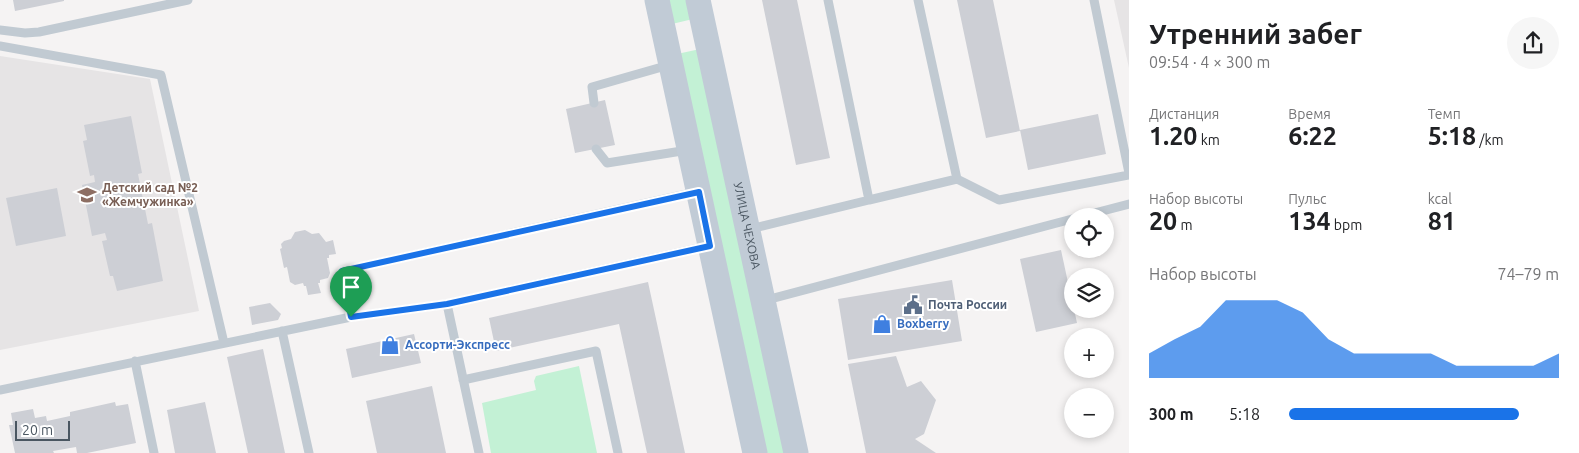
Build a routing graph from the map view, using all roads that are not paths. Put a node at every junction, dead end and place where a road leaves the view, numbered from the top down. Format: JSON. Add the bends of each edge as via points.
{"nodes":[{"id":1,"x":188,"y":0,"type":"edge"},
{"id":2,"x":657,"y":0,"type":"edge"},
{"id":3,"x":698,"y":0,"type":"edge"},
{"id":4,"x":828,"y":0,"type":"edge"},
{"id":5,"x":918,"y":0,"type":"edge"},
{"id":6,"x":1094,"y":0,"type":"edge"},
{"id":7,"x":0,"y":30,"type":"edge"},
{"id":8,"x":705,"y":35,"type":"junction"},
{"id":9,"x":0,"y":46,"type":"edge"},
{"id":10,"x":669,"y":53,"type":"junction"},
{"id":11,"x":594,"y":103,"type":"dead end"},
{"id":12,"x":596,"y":149,"type":"dead end"},
{"id":13,"x":690,"y":150,"type":"junction"},
{"id":14,"x":1129,"y":174,"type":"edge"},
{"id":15,"x":957,"y":178,"type":"junction"},
{"id":16,"x":699,"y":192,"type":"junction"},
{"id":17,"x":869,"y":200,"type":"junction"},
{"id":18,"x":1129,"y":204,"type":"edge"},
{"id":19,"x":1114,"y":208,"type":"edge"},
{"id":20,"x":1064,"y":221,"type":"edge"},
{"id":21,"x":747,"y":230,"type":"junction"},
{"id":22,"x":710,"y":246,"type":"junction"},
{"id":23,"x":763,"y":301,"type":"junction"},
{"id":24,"x":447,"y":304,"type":"junction"},
{"id":25,"x":351,"y":317,"type":"junction"},
{"id":26,"x":282,"y":331,"type":"junction"},
{"id":27,"x":224,"y":343,"type":"junction"},
{"id":28,"x":135,"y":361,"type":"junction"},
{"id":29,"x":464,"y":380,"type":"junction"},
{"id":30,"x":0,"y":390,"type":"edge"},
{"id":31,"x":154,"y":453,"type":"edge"},
{"id":32,"x":309,"y":453,"type":"edge"},
{"id":33,"x":479,"y":453,"type":"edge"},
{"id":34,"x":618,"y":453,"type":"edge"},
{"id":35,"x":755,"y":453,"type":"edge"},
{"id":36,"x":796,"y":453,"type":"edge"}],
"edges":[{"from":1,"to":7,"type":"lane","via":[[39,32],[25,34]]},
{"from":2,"to":10,"type":"street"},
{"from":3,"to":8,"type":"street","name":"УЛИЦА ЧЕХОВА"},
{"from":4,"to":17,"type":"lane"},
{"from":5,"to":15,"type":"lane"},
{"from":6,"to":14,"type":"lane"},
{"from":8,"to":10,"type":"street"},
{"from":8,"to":21,"type":"street","name":"УЛИЦА ЧЕХОВА"},
{"from":9,"to":27,"type":"lane","via":[[161,75]]},
{"from":10,"to":11,"type":"lane","via":[[592,87]]},
{"from":10,"to":13,"type":"street"},
{"from":12,"to":13,"type":"lane","via":[[607,163]]},
{"from":13,"to":16,"type":"street"},
{"from":14,"to":15,"type":"lane","via":[[999,200]]},
{"from":15,"to":17,"type":"lane"},
{"from":16,"to":22,"type":"street"},
{"from":16,"to":25,"type":"lane","via":[[342,271]]},
{"from":17,"to":21,"type":"lane"},
{"from":18,"to":19,"type":"lane"},
{"from":20,"to":23,"type":"lane"},
{"from":21,"to":23,"type":"street","name":"УЛИЦА ЧЕХОВА"},
{"from":22,"to":24,"type":"lane"},
{"from":22,"to":35,"type":"street"},
{"from":23,"to":36,"type":"street","name":"УЛИЦА ЧЕХОВА"},
{"from":24,"to":25,"type":"lane"},
{"from":24,"to":29,"type":"lane"},
{"from":25,"to":26,"type":"lane"},
{"from":26,"to":27,"type":"lane"},
{"from":26,"to":32,"type":"lane"},
{"from":27,"to":28,"type":"lane"},
{"from":28,"to":30,"type":"lane"},
{"from":28,"to":31,"type":"lane"},
{"from":29,"to":33,"type":"lane"},
{"from":29,"to":34,"type":"lane","via":[[596,351]]}]}
